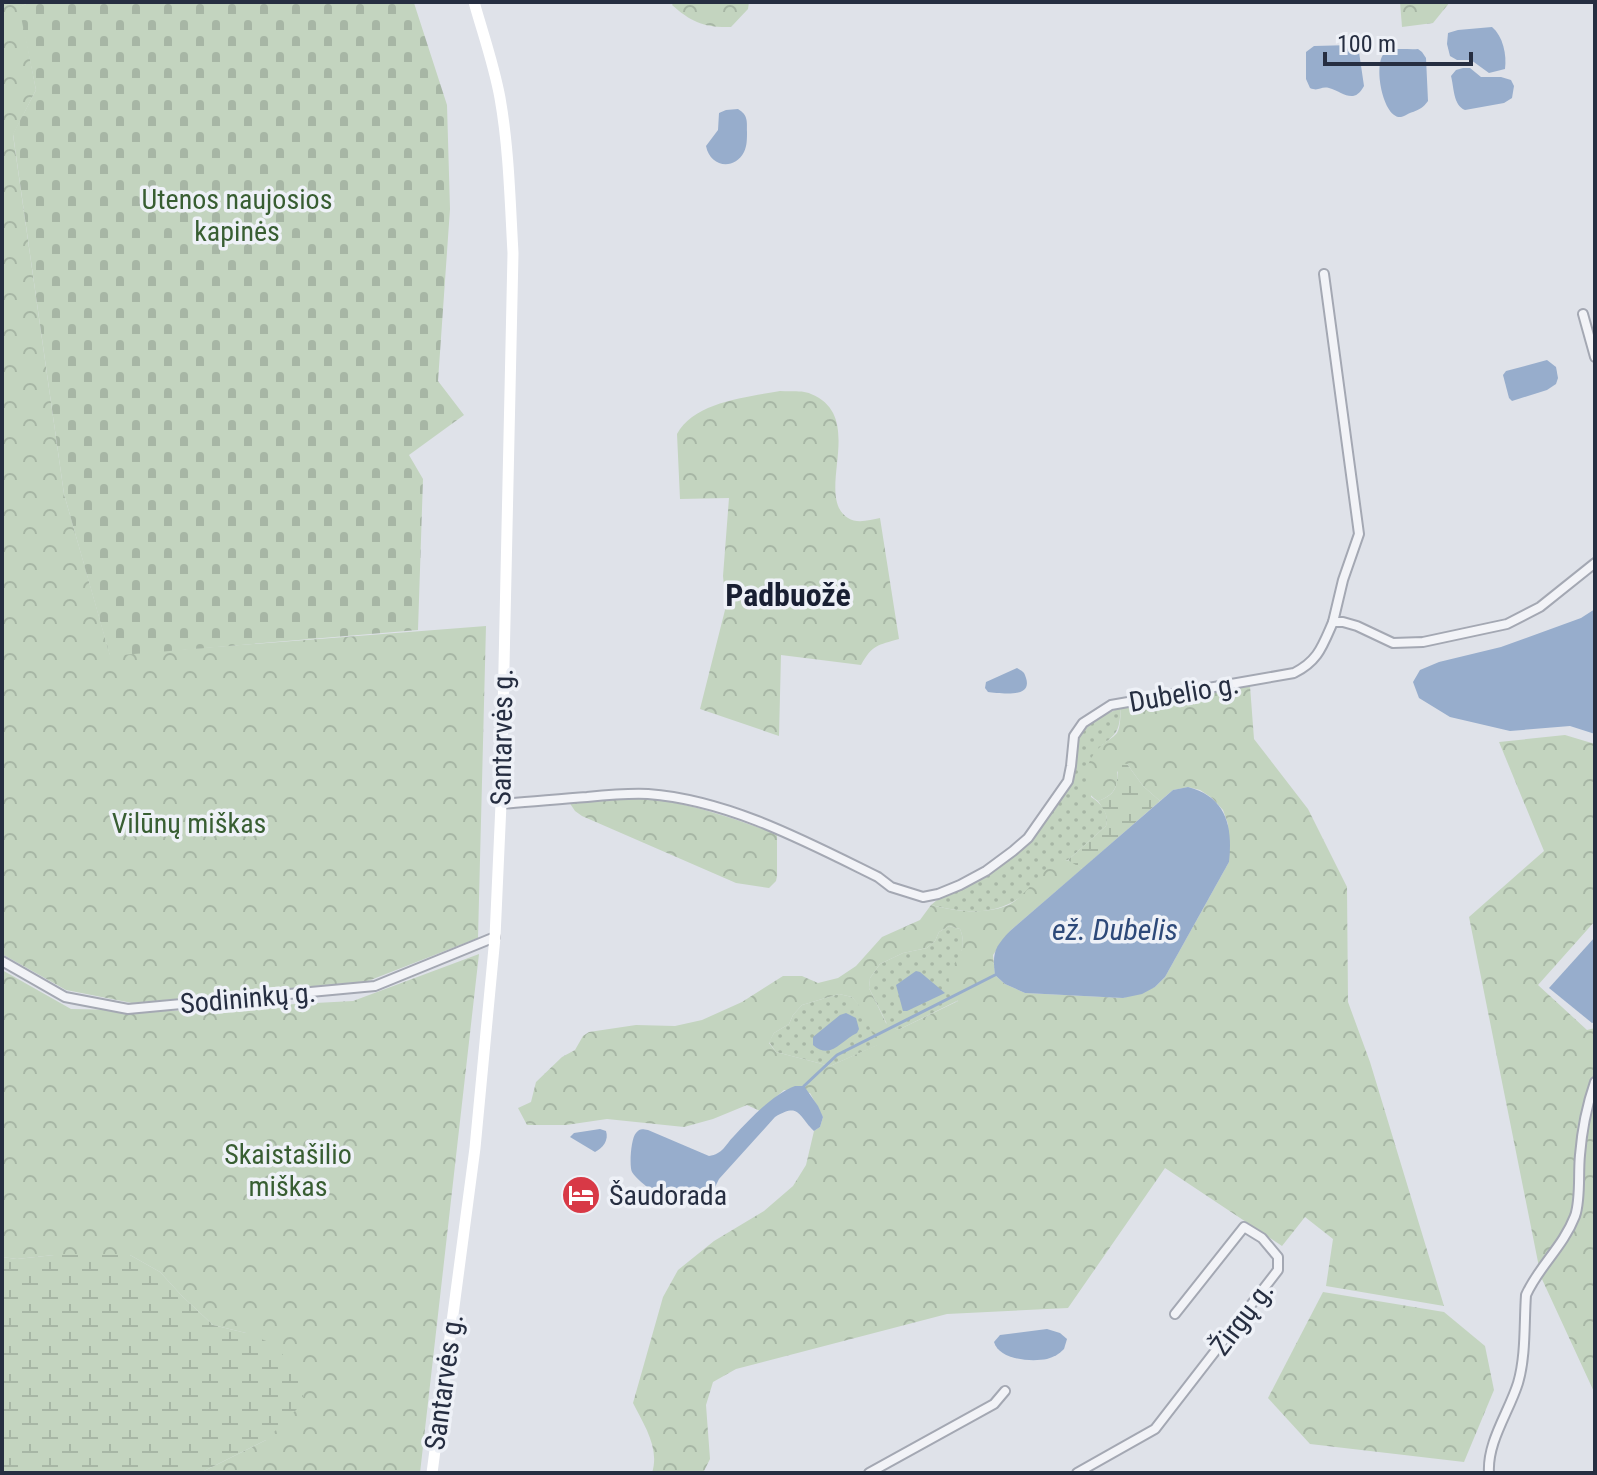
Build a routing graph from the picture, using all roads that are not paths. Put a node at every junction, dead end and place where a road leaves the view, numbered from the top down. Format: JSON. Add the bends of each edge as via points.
{"nodes":[{"id":1,"x":474,"y":2,"type":"edge"},
{"id":2,"x":1324,"y":274,"type":"dead end"},
{"id":3,"x":1583,"y":314,"type":"dead end"},
{"id":4,"x":1595,"y":357,"type":"edge"},
{"id":5,"x":1595,"y":563,"type":"edge"},
{"id":6,"x":1333,"y":622,"type":"junction"},
{"id":7,"x":501,"y":804,"type":"junction"},
{"id":8,"x":495,"y":937,"type":"junction"},
{"id":9,"x":2,"y":961,"type":"edge"},
{"id":10,"x":1595,"y":1082,"type":"edge"},
{"id":11,"x":1175,"y":1314,"type":"dead end"},
{"id":12,"x":1005,"y":1391,"type":"dead end"},
{"id":13,"x":432,"y":1473,"type":"edge"},
{"id":14,"x":870,"y":1473,"type":"edge"},
{"id":15,"x":1077,"y":1473,"type":"edge"},
{"id":16,"x":1489,"y":1473,"type":"edge"}],
"edges":[{"from":1,"to":7,"type":"main road","name":"Santarvės g.","via":[[500,99],[513,253]]},
{"from":2,"to":6,"type":"street","name":"Dubelio g.","via":[[1359,534]]},
{"from":3,"to":4,"type":"street"},
{"from":5,"to":6,"type":"street","via":[[1540,607],[1507,624],[1393,643],[1357,626]]},
{"from":6,"to":7,"type":"street","name":"Dubelio g.","via":[[1319,655],[1294,673],[1111,705],[1083,723],[1074,736],[1068,781],[1028,838],[986,871],[938,894],[923,897],[891,887],[785,832],[676,798],[628,794]]},
{"from":7,"to":8,"type":"main road","name":"Santarvės g."},
{"from":8,"to":9,"type":"street","name":"Sodininkų g.","via":[[375,986],[128,1009],[65,997]]},
{"from":8,"to":13,"type":"main road","name":"Santarvės g.","via":[[475,1148]]},
{"from":10,"to":16,"type":"street","via":[[1580,1153],[1576,1213],[1526,1295],[1519,1381],[1497,1435]]},
{"from":11,"to":15,"type":"street","name":"Žirgų g.","via":[[1244,1227],[1278,1257],[1278,1270],[1155,1429]]},
{"from":12,"to":14,"type":"street","via":[[994,1404]]}]}
